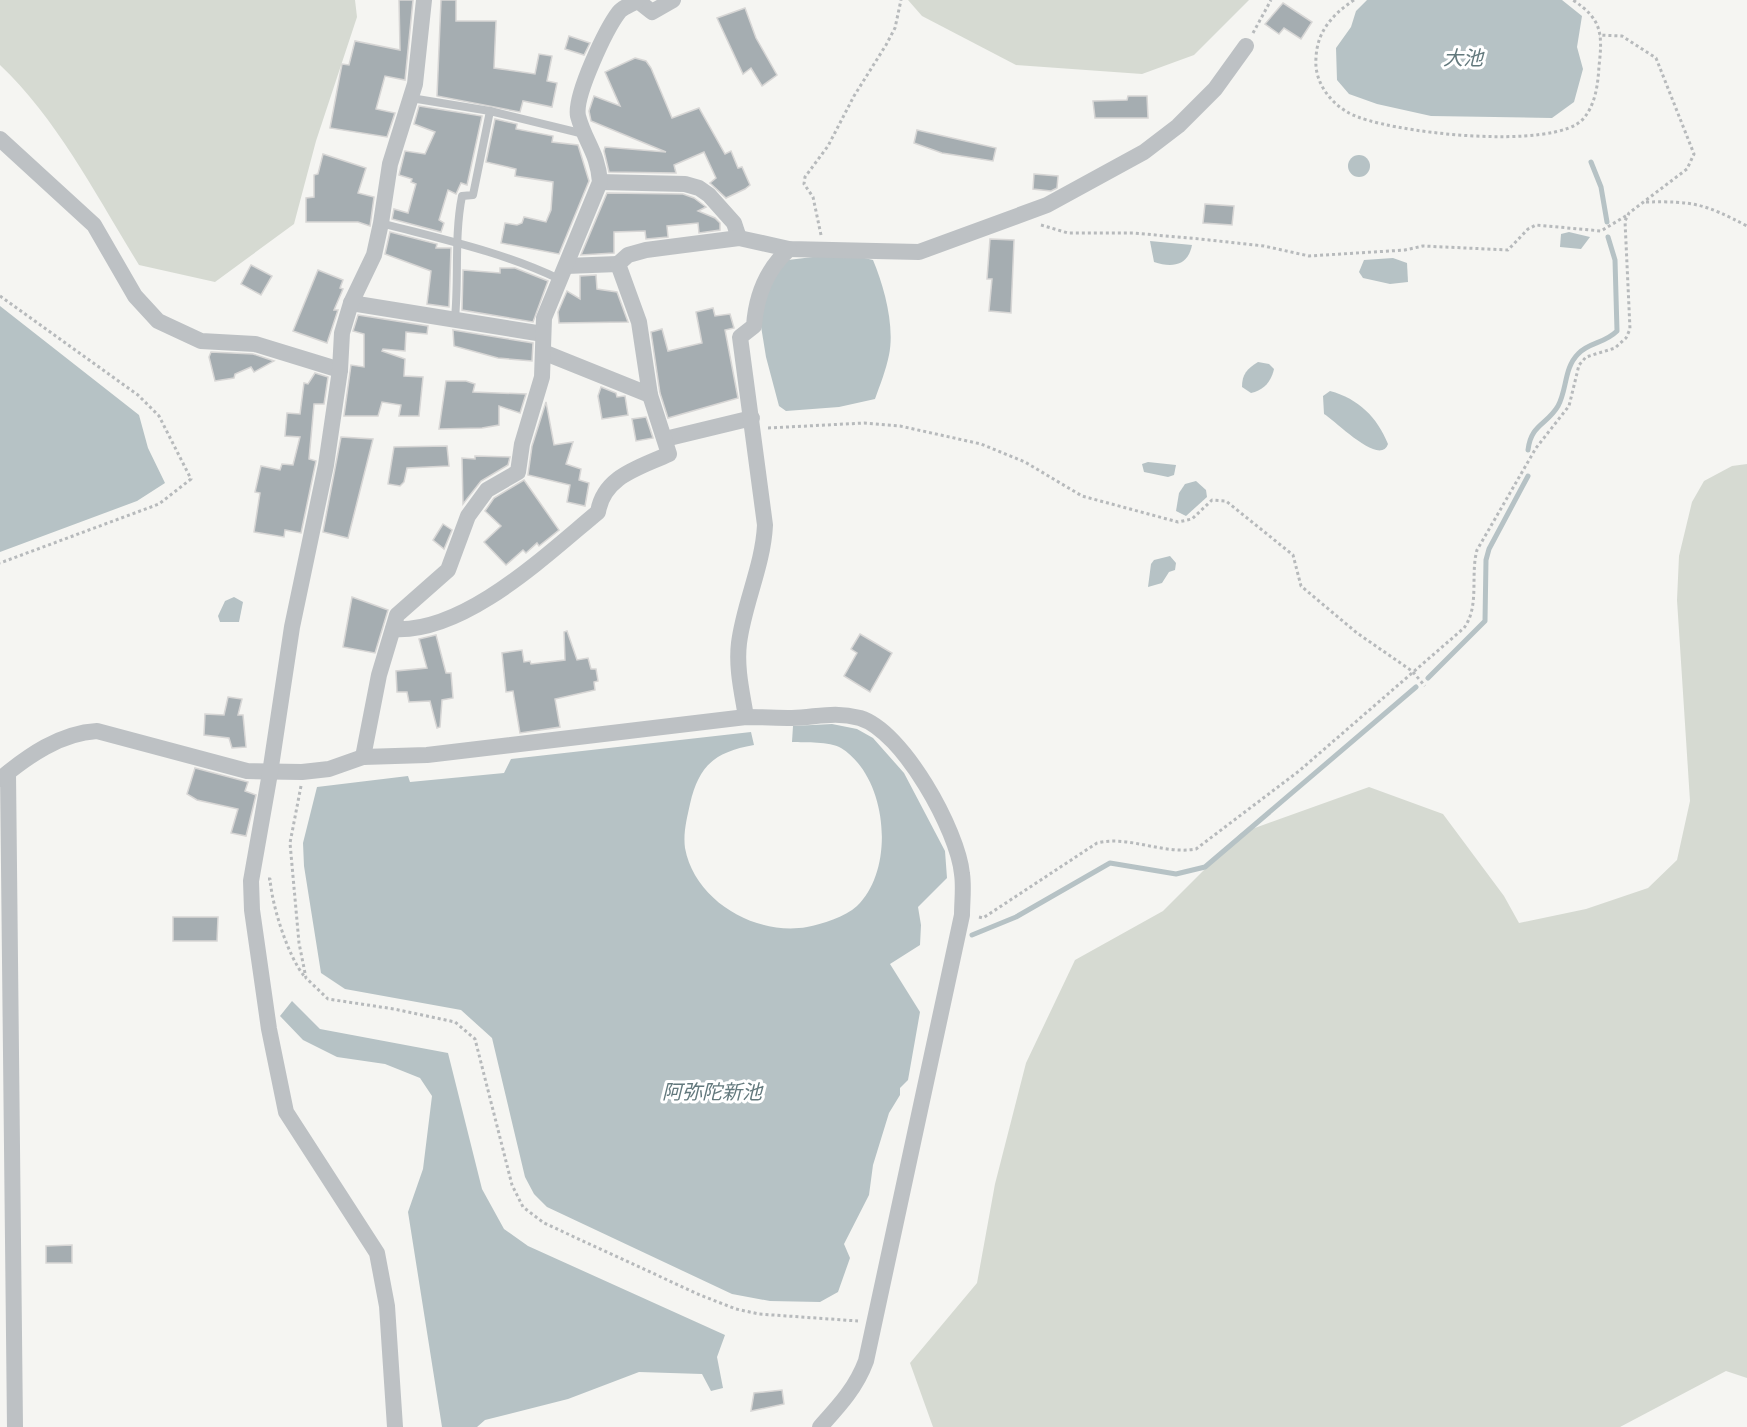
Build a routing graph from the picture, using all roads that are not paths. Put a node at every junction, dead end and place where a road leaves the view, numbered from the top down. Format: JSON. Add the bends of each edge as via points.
{"nodes":[{"id":1,"x":424,"y":0,"type":"edge"},
{"id":2,"x":638,"y":0,"type":"edge"},
{"id":3,"x":673,"y":0,"type":"edge"},
{"id":4,"x":618,"y":6,"type":"edge"},
{"id":5,"x":1246,"y":46,"type":"road end"},
{"id":6,"x":411,"y":98,"type":"junction"},
{"id":7,"x":490,"y":111,"type":"junction"},
{"id":8,"x":584,"y":134,"type":"junction"},
{"id":9,"x":0,"y":139,"type":"edge"},
{"id":10,"x":600,"y":182,"type":"junction"},
{"id":11,"x":381,"y":223,"type":"junction"},
{"id":12,"x":739,"y":238,"type":"junction"},
{"id":13,"x":455,"y":243,"type":"junction"},
{"id":14,"x":789,"y":249,"type":"junction"},
{"id":15,"x":618,"y":264,"type":"junction"},
{"id":16,"x":562,"y":272,"type":"junction"},
{"id":17,"x":351,"y":303,"type":"junction"},
{"id":18,"x":455,"y":318,"type":"junction"},
{"id":19,"x":543,"y":334,"type":"junction"},
{"id":20,"x":543,"y":352,"type":"junction"},
{"id":21,"x":340,"y":370,"type":"junction"},
{"id":22,"x":650,"y":395,"type":"junction"},
{"id":23,"x":752,"y":418,"type":"junction"},
{"id":24,"x":665,"y":439,"type":"junction"},
{"id":25,"x":393,"y":629,"type":"junction"},
{"id":26,"x":747,"y":717,"type":"junction"},
{"id":27,"x":363,"y":757,"type":"junction"},
{"id":28,"x":270,"y":773,"type":"junction"},
{"id":29,"x":4,"y":776,"type":"edge"},
{"id":30,"x":15,"y":1427,"type":"edge"},
{"id":31,"x":395,"y":1427,"type":"edge"},
{"id":32,"x":820,"y":1427,"type":"edge"}],
"edges":[{"from":1,"to":6,"type":"street"},
{"from":2,"to":3,"type":"street","via":[[652,12]]},
{"from":2,"to":4,"type":"street"},
{"from":4,"to":8,"type":"street","via":[[579,94],[577,112]]},
{"from":5,"to":14,"type":"street","via":[[1215,89],[1178,126],[1144,152],[1047,205],[919,252]]},
{"from":6,"to":7,"type":"lane"},
{"from":6,"to":11,"type":"street","via":[[390,164]]},
{"from":7,"to":8,"type":"lane"},
{"from":7,"to":13,"type":"lane","via":[[473,195],[462,196]]},
{"from":8,"to":10,"type":"street","via":[[599,162]]},
{"from":9,"to":21,"type":"street","via":[[94,225],[135,296],[158,321],[201,341],[255,345]]},
{"from":10,"to":12,"type":"street","via":[[685,184],[699,188],[734,223]]},
{"from":10,"to":16,"type":"street"},
{"from":11,"to":13,"type":"lane"},
{"from":11,"to":17,"type":"street","via":[[374,255]]},
{"from":12,"to":14,"type":"street"},
{"from":12,"to":15,"type":"street","via":[[646,250],[628,255]]},
{"from":13,"to":16,"type":"lane"},
{"from":13,"to":18,"type":"lane"},
{"from":14,"to":23,"type":"street","via":[[763,284],[754,326],[740,337]]},
{"from":15,"to":16,"type":"street"},
{"from":15,"to":22,"type":"street","via":[[639,322]]},
{"from":16,"to":19,"type":"street","via":[[544,318]]},
{"from":17,"to":18,"type":"street"},
{"from":17,"to":21,"type":"street","via":[[342,333]]},
{"from":18,"to":19,"type":"street"},
{"from":19,"to":20,"type":"street"},
{"from":20,"to":22,"type":"street"},
{"from":20,"to":25,"type":"street","via":[[542,377],[518,472],[487,490],[468,516],[448,570],[397,615]]},
{"from":21,"to":28,"type":"street","via":[[326,465],[292,627]]},
{"from":22,"to":24,"type":"street"},
{"from":23,"to":24,"type":"street"},
{"from":23,"to":26,"type":"street","via":[[765,525],[764,548],[739,644],[739,678]]},
{"from":24,"to":25,"type":"street","via":[[669,453],[620,476],[600,497],[598,512],[507,587],[459,615],[412,630]]},
{"from":25,"to":27,"type":"street"},
{"from":26,"to":27,"type":"street","via":[[427,754]]},
{"from":26,"to":32,"type":"street","via":[[793,718],[833,712],[862,719],[890,737],[912,766],[951,833],[962,873],[962,915],[866,1361],[849,1396]]},
{"from":27,"to":28,"type":"street","via":[[329,769]]},
{"from":28,"to":29,"type":"street","via":[[247,771],[97,731],[59,739]]},
{"from":28,"to":31,"type":"street","via":[[251,881],[268,1029],[285,1112],[377,1253],[387,1306]]},
{"from":29,"to":30,"type":"street"}]}
